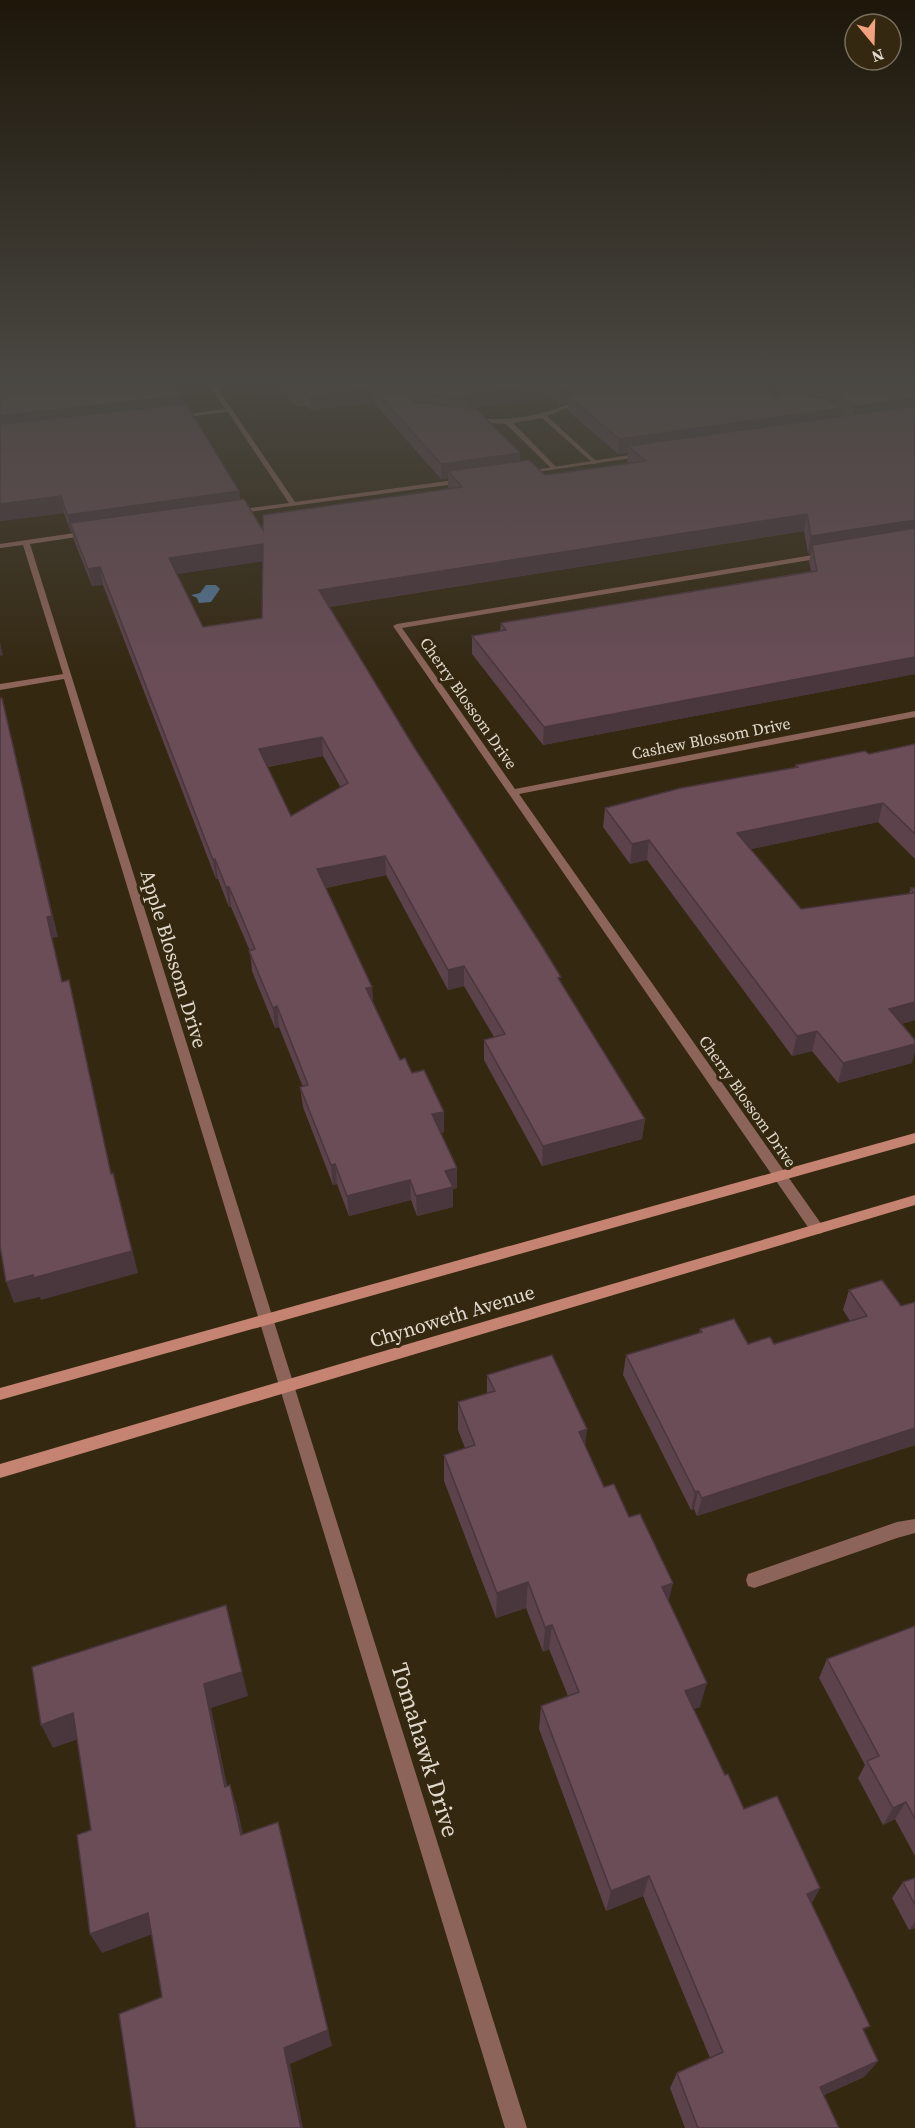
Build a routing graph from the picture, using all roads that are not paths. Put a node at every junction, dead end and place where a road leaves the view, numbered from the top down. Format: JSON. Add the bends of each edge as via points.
{"nodes":[{"id":1,"x":278,"y":482,"type":"edge"},
{"id":2,"x":447,"y":482,"type":"edge"},
{"id":3,"x":293,"y":504,"type":"junction"},
{"id":4,"x":223,"y":514,"type":"edge"},
{"id":5,"x":96,"y":532,"type":"edge"},
{"id":6,"x":26,"y":542,"type":"junction"},
{"id":7,"x":0,"y":546,"type":"edge"},
{"id":8,"x":832,"y":554,"type":"edge"},
{"id":9,"x":68,"y":676,"type":"junction"},
{"id":10,"x":0,"y":687,"type":"edge"},
{"id":11,"x":915,"y":714,"type":"edge"},
{"id":12,"x":512,"y":792,"type":"junction"},
{"id":13,"x":915,"y":1138,"type":"edge"},
{"id":14,"x":782,"y":1177,"type":"junction"},
{"id":15,"x":915,"y":1200,"type":"edge"},
{"id":16,"x":817,"y":1229,"type":"junction"},
{"id":17,"x":267,"y":1321,"type":"junction"},
{"id":18,"x":289,"y":1386,"type":"junction"},
{"id":19,"x":0,"y":1394,"type":"edge"},
{"id":20,"x":0,"y":1471,"type":"edge"},
{"id":21,"x":915,"y":1526,"type":"edge"},
{"id":22,"x":754,"y":1580,"type":"dead end"},
{"id":23,"x":516,"y":2128,"type":"edge"}],
"edges":[{"from":1,"to":3,"type":"street"},
{"from":2,"to":3,"type":"street"},
{"from":3,"to":4,"type":"street"},
{"from":5,"to":6,"type":"street"},
{"from":6,"to":7,"type":"street"},
{"from":6,"to":9,"type":"street","name":"Apple Blossom Drive"},
{"from":8,"to":12,"type":"street","name":"Cherry Blossom Drive","via":[[397,626]]},
{"from":9,"to":10,"type":"street"},
{"from":9,"to":17,"type":"street","name":"Apple Blossom Drive"},
{"from":11,"to":12,"type":"street","name":"Cashew Blossom Drive"},
{"from":12,"to":14,"type":"street","name":"Cherry Blossom Drive"},
{"from":13,"to":14,"type":"street"},
{"from":14,"to":16,"type":"street","name":"Cherry Blossom Drive"},
{"from":14,"to":17,"type":"street"},
{"from":15,"to":16,"type":"street","name":"Chynoweth Avenue"},
{"from":16,"to":18,"type":"street","name":"Chynoweth Avenue"},
{"from":17,"to":18,"type":"street","name":"Apple Blossom Drive"},
{"from":17,"to":19,"type":"street"},
{"from":18,"to":20,"type":"street","name":"Chynoweth Avenue"},
{"from":18,"to":23,"type":"street","name":"Tomahawk Drive"},
{"from":21,"to":22,"type":"street"}]}
